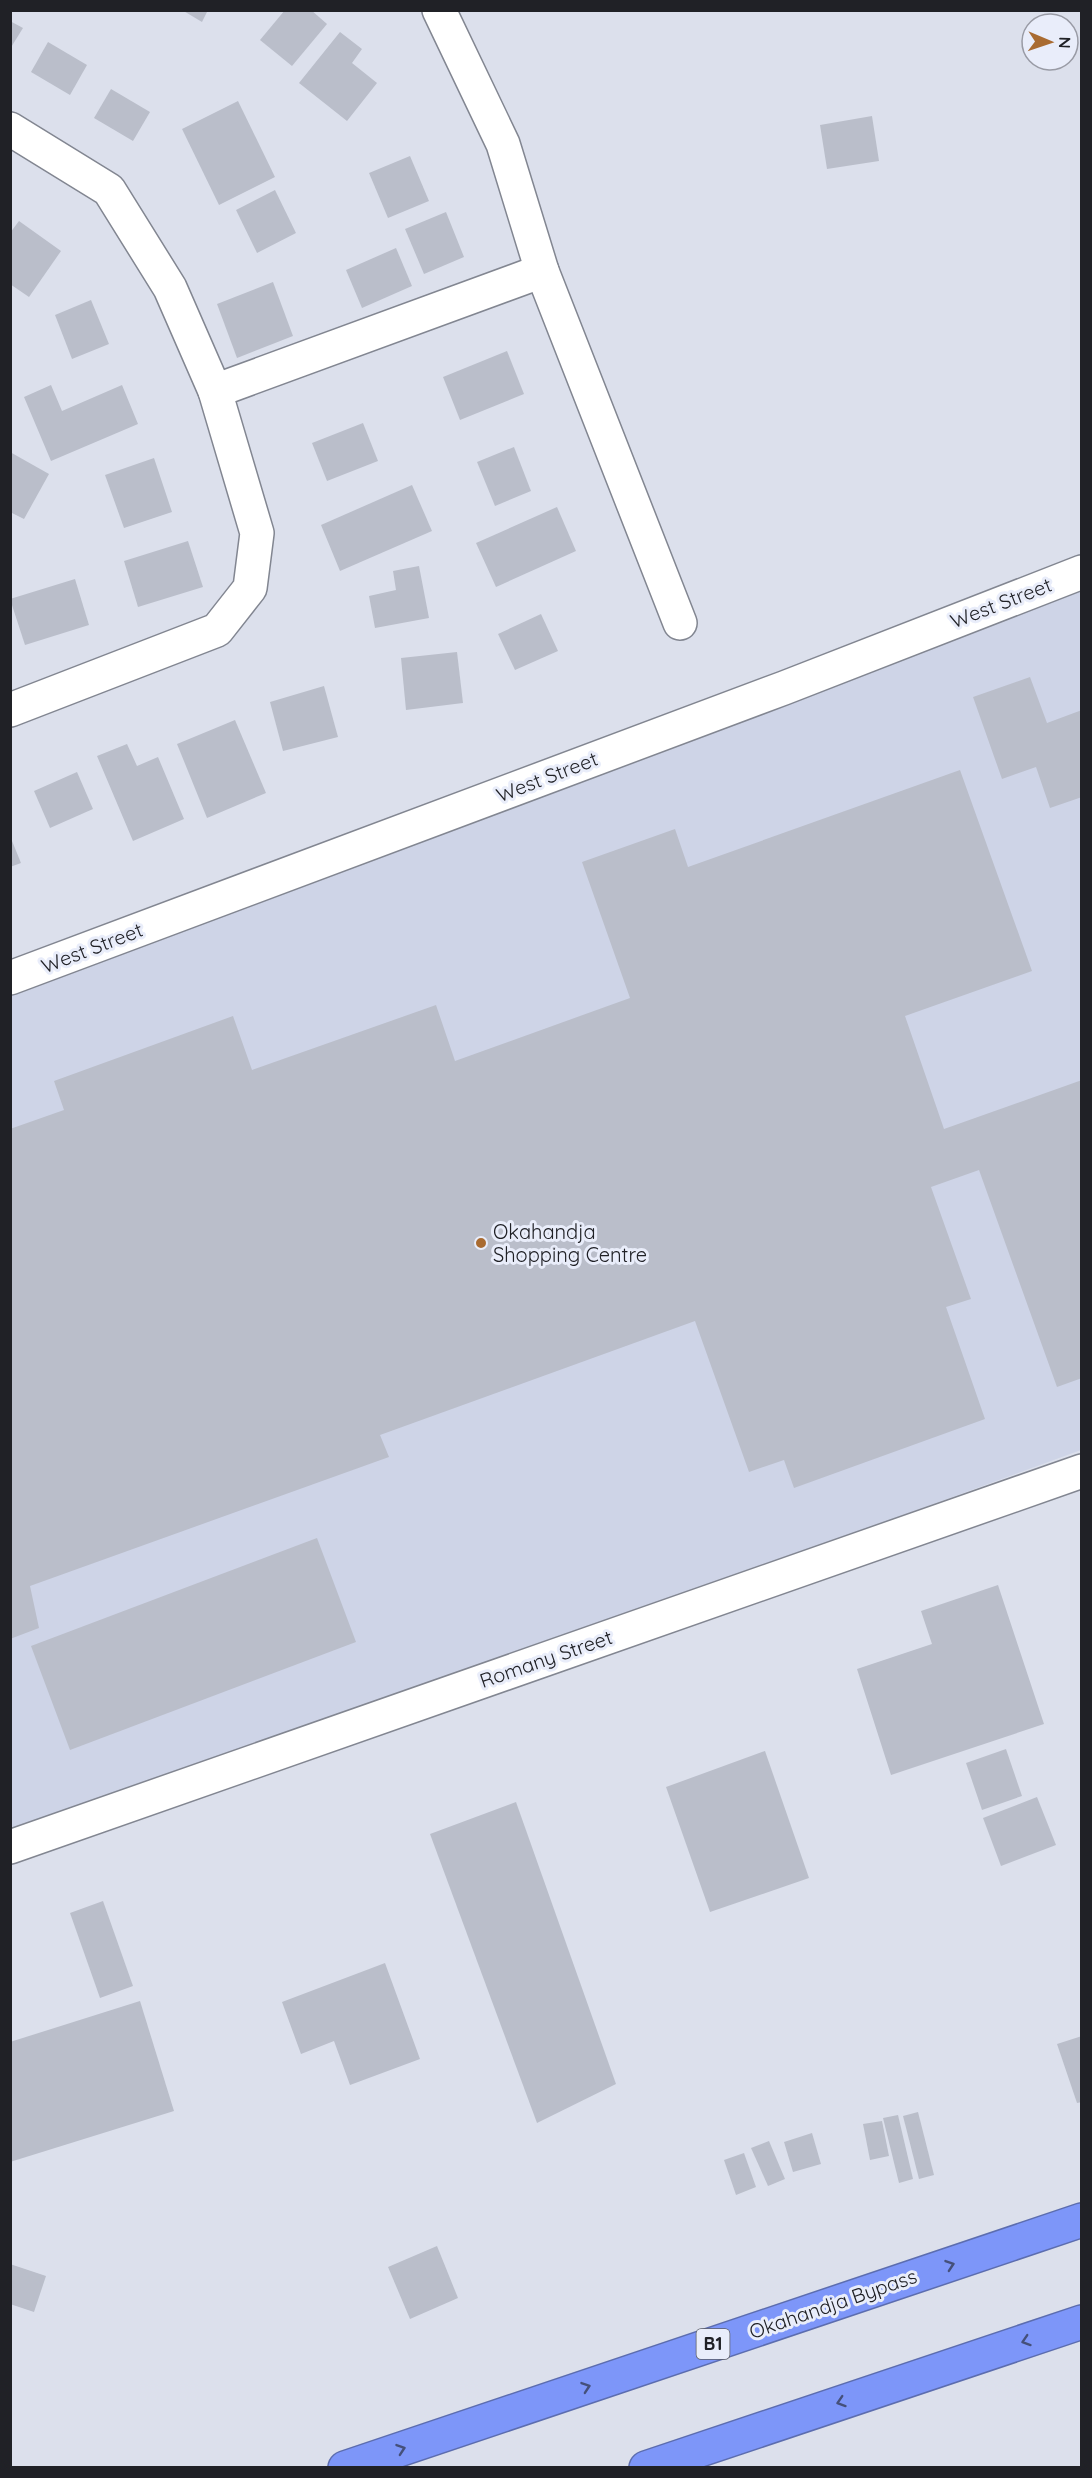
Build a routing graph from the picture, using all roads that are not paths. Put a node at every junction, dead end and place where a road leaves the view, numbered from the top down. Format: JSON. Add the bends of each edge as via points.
{"nodes":[{"id":1,"x":439,"y":10,"type":"edge"},
{"id":2,"x":10,"y":129,"type":"edge"},
{"id":3,"x":542,"y":271,"type":"junction"},
{"id":4,"x":215,"y":391,"type":"junction"},
{"id":5,"x":1082,"y":572,"type":"edge"},
{"id":6,"x":680,"y":623,"type":"dead end"},
{"id":7,"x":10,"y":710,"type":"edge"},
{"id":8,"x":10,"y":978,"type":"edge"},
{"id":9,"x":1082,"y":1471,"type":"edge"},
{"id":10,"x":10,"y":1847,"type":"edge"},
{"id":11,"x":1082,"y":2220,"type":"edge"},
{"id":12,"x":1082,"y":2322,"type":"edge"},
{"id":13,"x":345,"y":2468,"type":"edge"},
{"id":14,"x":646,"y":2468,"type":"edge"}],
"edges":[{"from":1,"to":3,"type":"street","via":[[503,144]]},
{"from":2,"to":4,"type":"street","via":[[109,190],[170,288]]},
{"from":3,"to":4,"type":"street"},
{"from":3,"to":6,"type":"street"},
{"from":4,"to":7,"type":"street","via":[[257,532],[250,588],[217,630]]},
{"from":5,"to":8,"type":"street","name":"West Street"},
{"from":9,"to":10,"type":"street","name":"Romany Street"},
{"from":13,"to":11,"type":"highway","name":"Okahandja Bypass","number":"B1","one_way":true},
{"from":12,"to":14,"type":"highway","one_way":true}]}
